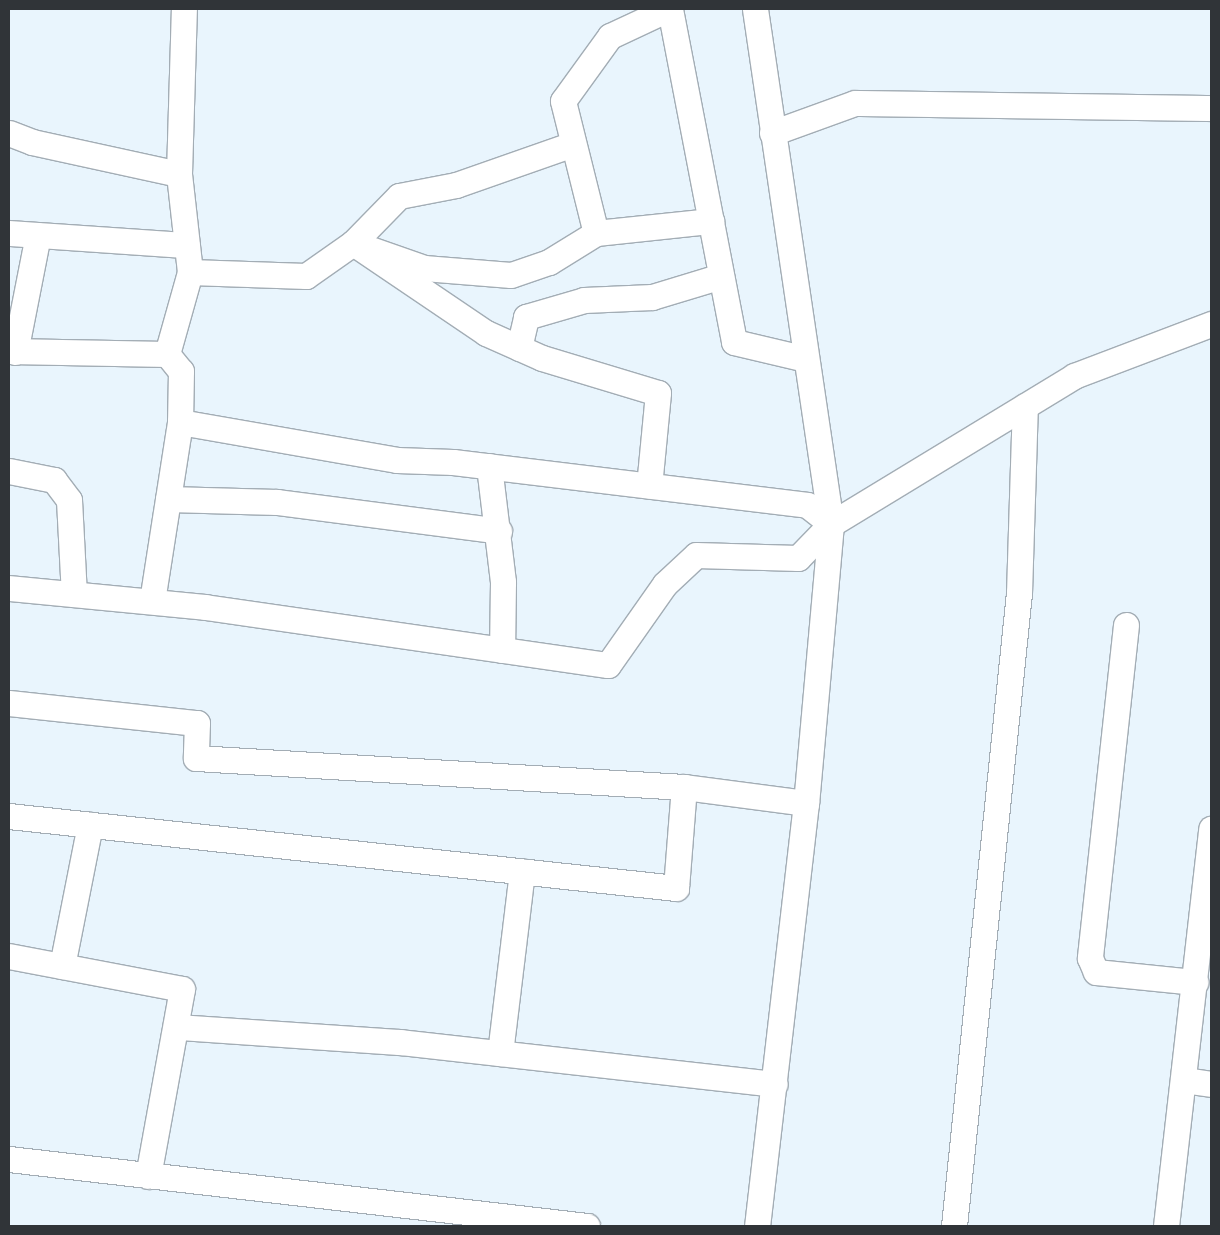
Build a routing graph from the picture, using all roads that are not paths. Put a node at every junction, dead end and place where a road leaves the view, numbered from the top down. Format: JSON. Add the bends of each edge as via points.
{"nodes":[{"id":1,"x":184,"y":9,"type":"edge"},
{"id":2,"x":669,"y":9,"type":"edge"},
{"id":3,"x":755,"y":9,"type":"edge"},
{"id":4,"x":1211,"y":108,"type":"edge"},
{"id":5,"x":9,"y":133,"type":"edge"},
{"id":6,"x":772,"y":133,"type":"junction"},
{"id":7,"x":573,"y":144,"type":"junction"},
{"id":8,"x":179,"y":174,"type":"junction"},
{"id":9,"x":711,"y":221,"type":"junction"},
{"id":10,"x":9,"y":233,"type":"edge"},
{"id":11,"x":596,"y":233,"type":"junction"},
{"id":12,"x":38,"y":235,"type":"junction"},
{"id":13,"x":353,"y":243,"type":"junction"},
{"id":14,"x":187,"y":246,"type":"junction"},
{"id":15,"x":190,"y":272,"type":"junction"},
{"id":16,"x":721,"y":276,"type":"junction"},
{"id":17,"x":1211,"y":324,"type":"edge"},
{"id":18,"x":519,"y":348,"type":"junction"},
{"id":19,"x":12,"y":352,"type":"edge"},
{"id":20,"x":167,"y":354,"type":"junction"},
{"id":21,"x":806,"y":359,"type":"junction"},
{"id":22,"x":1025,"y":406,"type":"junction"},
{"id":23,"x":180,"y":422,"type":"junction"},
{"id":24,"x":489,"y":466,"type":"junction"},
{"id":25,"x":9,"y":471,"type":"edge"},
{"id":26,"x":648,"y":486,"type":"junction"},
{"id":27,"x":168,"y":499,"type":"junction"},
{"id":28,"x":831,"y":524,"type":"junction"},
{"id":29,"x":499,"y":532,"type":"junction"},
{"id":30,"x":9,"y":588,"type":"edge"},
{"id":31,"x":74,"y":594,"type":"junction"},
{"id":32,"x":152,"y":602,"type":"junction"},
{"id":33,"x":1126,"y":624,"type":"dead end"},
{"id":34,"x":502,"y":650,"type":"junction"},
{"id":35,"x":9,"y":703,"type":"edge"},
{"id":36,"x":684,"y":787,"type":"junction"},
{"id":37,"x":806,"y":803,"type":"junction"},
{"id":38,"x":9,"y":816,"type":"edge"},
{"id":39,"x":90,"y":825,"type":"junction"},
{"id":40,"x":1211,"y":829,"type":"edge"},
{"id":41,"x":522,"y":871,"type":"junction"},
{"id":42,"x":9,"y":956,"type":"edge"},
{"id":43,"x":62,"y":966,"type":"junction"},
{"id":44,"x":1194,"y":982,"type":"junction"},
{"id":45,"x":178,"y":1027,"type":"junction"},
{"id":46,"x":500,"y":1054,"type":"junction"},
{"id":47,"x":1184,"y":1080,"type":"junction"},
{"id":48,"x":775,"y":1084,"type":"junction"},
{"id":49,"x":1211,"y":1084,"type":"edge"},
{"id":50,"x":9,"y":1159,"type":"edge"},
{"id":51,"x":148,"y":1176,"type":"junction"},
{"id":52,"x":587,"y":1226,"type":"edge"},
{"id":53,"x":757,"y":1226,"type":"edge"},
{"id":54,"x":954,"y":1226,"type":"edge"},
{"id":55,"x":1166,"y":1226,"type":"edge"}],
"edges":[{"from":1,"to":8,"type":"street"},
{"from":2,"to":7,"type":"street","via":[[610,36],[563,102]]},
{"from":2,"to":9,"type":"street"},
{"from":3,"to":6,"type":"street"},
{"from":4,"to":6,"type":"street","via":[[855,103]]},
{"from":5,"to":8,"type":"street","via":[[32,142]]},
{"from":6,"to":21,"type":"street"},
{"from":7,"to":11,"type":"street"},
{"from":7,"to":13,"type":"street","via":[[456,185],[399,196]]},
{"from":8,"to":14,"type":"street"},
{"from":9,"to":11,"type":"street"},
{"from":9,"to":16,"type":"street"},
{"from":10,"to":12,"type":"street"},
{"from":11,"to":13,"type":"street","via":[[549,262],[511,275],[424,268]]},
{"from":12,"to":14,"type":"street"},
{"from":12,"to":19,"type":"street"},
{"from":13,"to":15,"type":"street","via":[[306,276]]},
{"from":13,"to":18,"type":"street","via":[[486,333]]},
{"from":14,"to":15,"type":"street"},
{"from":15,"to":20,"type":"street"},
{"from":16,"to":18,"type":"street","via":[[652,297],[584,300],[526,317]]},
{"from":16,"to":21,"type":"street","via":[[734,342]]},
{"from":17,"to":22,"type":"street","via":[[1074,376]]},
{"from":18,"to":26,"type":"street","via":[[658,393]]},
{"from":19,"to":20,"type":"street"},
{"from":20,"to":23,"type":"street","via":[[182,371]]},
{"from":21,"to":28,"type":"street"},
{"from":22,"to":28,"type":"street"},
{"from":22,"to":54,"type":"street","via":[[1019,593]]},
{"from":23,"to":24,"type":"street","via":[[397,460]]},
{"from":23,"to":27,"type":"street"},
{"from":24,"to":26,"type":"street"},
{"from":24,"to":29,"type":"street"},
{"from":25,"to":31,"type":"street","via":[[54,480],[69,500]]},
{"from":26,"to":28,"type":"street","via":[[807,505]]},
{"from":27,"to":29,"type":"street","via":[[277,502],[407,516]]},
{"from":27,"to":32,"type":"street"},
{"from":28,"to":34,"type":"street","via":[[798,558],[696,555],[665,584],[608,665]]},
{"from":28,"to":37,"type":"street"},
{"from":29,"to":34,"type":"street"},
{"from":30,"to":31,"type":"street"},
{"from":31,"to":32,"type":"street"},
{"from":32,"to":34,"type":"street"},
{"from":33,"to":44,"type":"street","via":[[1091,966],[1096,972]]},
{"from":35,"to":36,"type":"street","via":[[197,723],[196,758]]},
{"from":36,"to":37,"type":"street"},
{"from":36,"to":41,"type":"street","via":[[676,888]]},
{"from":37,"to":48,"type":"street"},
{"from":38,"to":39,"type":"street"},
{"from":39,"to":41,"type":"street"},
{"from":39,"to":43,"type":"street"},
{"from":40,"to":44,"type":"street"},
{"from":41,"to":46,"type":"street"},
{"from":42,"to":43,"type":"street"},
{"from":43,"to":45,"type":"street","via":[[182,989]]},
{"from":44,"to":47,"type":"street"},
{"from":45,"to":46,"type":"street"},
{"from":45,"to":51,"type":"street"},
{"from":46,"to":48,"type":"street"},
{"from":47,"to":49,"type":"street"},
{"from":47,"to":55,"type":"street"},
{"from":48,"to":53,"type":"street"},
{"from":50,"to":51,"type":"street"},
{"from":51,"to":52,"type":"street"}]}
